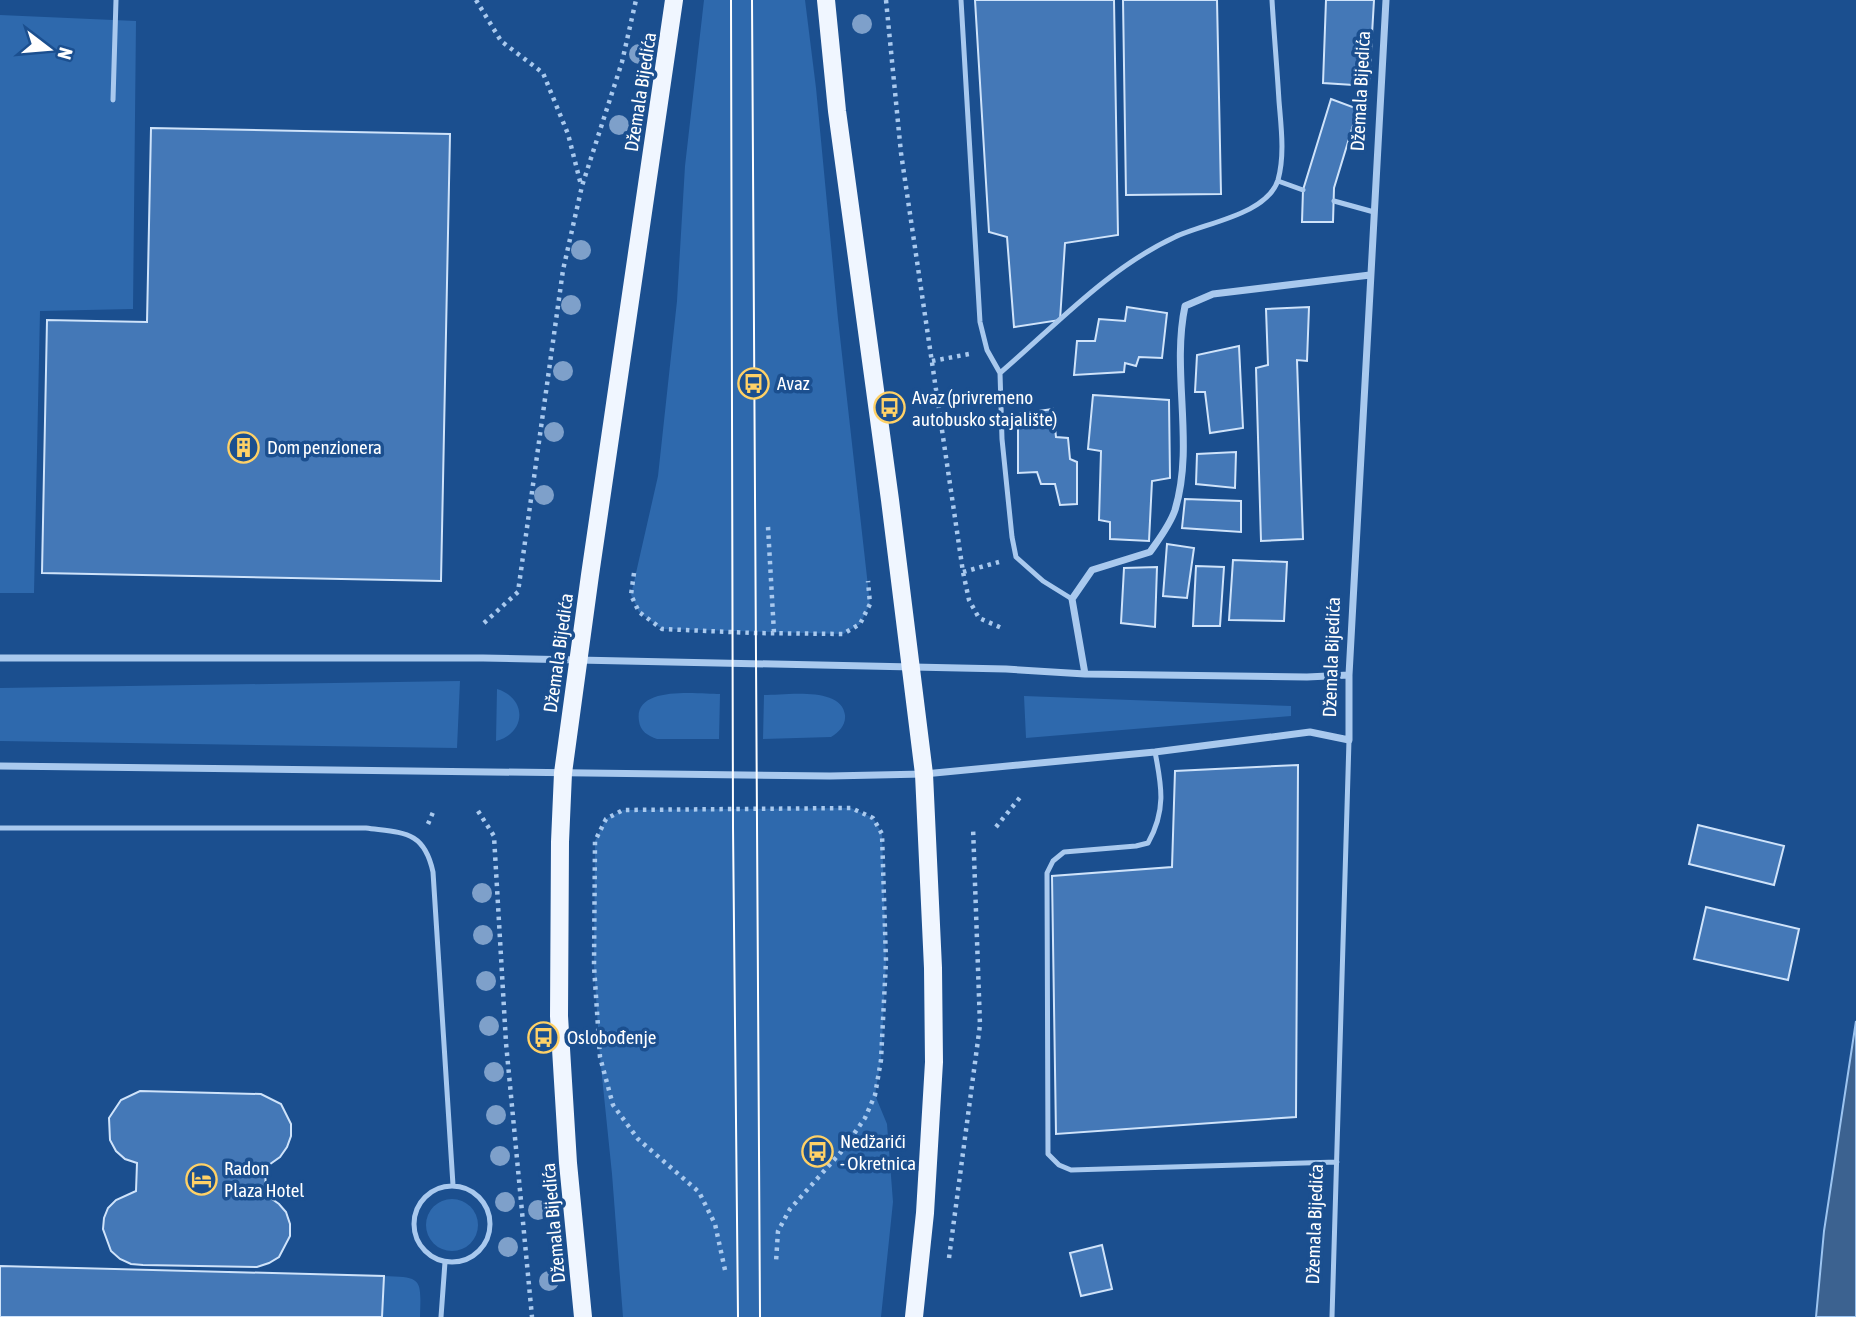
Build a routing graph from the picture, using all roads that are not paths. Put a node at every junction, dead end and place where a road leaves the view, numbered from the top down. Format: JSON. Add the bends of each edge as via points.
{"nodes":[{"id":1,"x":116,"y":0,"type":"edge"},
{"id":2,"x":674,"y":0,"type":"edge"},
{"id":3,"x":826,"y":0,"type":"edge"},
{"id":4,"x":961,"y":0,"type":"edge"},
{"id":5,"x":1272,"y":0,"type":"edge"},
{"id":6,"x":1386,"y":0,"type":"edge"},
{"id":7,"x":113,"y":100,"type":"dead end"},
{"id":8,"x":1278,"y":181,"type":"junction"},
{"id":9,"x":1303,"y":190,"type":"dead end"},
{"id":10,"x":1334,"y":201,"type":"dead end"},
{"id":11,"x":1374,"y":212,"type":"junction"},
{"id":12,"x":1370,"y":275,"type":"junction"},
{"id":13,"x":1000,"y":373,"type":"junction"},
{"id":14,"x":1072,"y":599,"type":"junction"},
{"id":15,"x":0,"y":658,"type":"edge"},
{"id":16,"x":578,"y":662,"type":"junction"},
{"id":17,"x":911,"y":666,"type":"junction"},
{"id":18,"x":1085,"y":674,"type":"junction"},
{"id":19,"x":1349,"y":675,"type":"junction"},
{"id":20,"x":1349,"y":740,"type":"junction"},
{"id":21,"x":1155,"y":752,"type":"junction"},
{"id":22,"x":0,"y":766,"type":"edge"},
{"id":23,"x":563,"y":773,"type":"junction"},
{"id":24,"x":924,"y":774,"type":"junction"},
{"id":25,"x":0,"y":828,"type":"edge"},
{"id":26,"x":1337,"y":1162,"type":"junction"},
{"id":27,"x":453,"y":1185,"type":"junction"},
{"id":28,"x":445,"y":1262,"type":"junction"},
{"id":29,"x":441,"y":1317,"type":"edge"},
{"id":30,"x":583,"y":1317,"type":"edge"},
{"id":31,"x":914,"y":1317,"type":"edge"},
{"id":32,"x":1332,"y":1317,"type":"edge"}],
"edges":[{"from":1,"to":7,"type":"lane"},
{"from":2,"to":16,"type":"main road","name":"Džemala Bijedića"},
{"from":3,"to":17,"type":"main road"},
{"from":4,"to":13,"type":"lane","via":[[980,321],[987,350]]},
{"from":5,"to":8,"type":"lane","via":[[1282,142]]},
{"from":6,"to":11,"type":"street","name":"Džemala Bijedića"},
{"from":8,"to":9,"type":"lane"},
{"from":8,"to":13,"type":"lane","via":[[1262,203],[1145,251]]},
{"from":10,"to":11,"type":"lane"},
{"from":11,"to":12,"type":"street","name":"Džemala Bijedića"},
{"from":12,"to":14,"type":"street","via":[[1213,294],[1185,306],[1180,330],[1183,473],[1174,513],[1150,552],[1092,570]]},
{"from":12,"to":19,"type":"street","name":"Džemala Bijedića"},
{"from":13,"to":14,"type":"lane","via":[[1002,439],[1016,557]]},
{"from":14,"to":18,"type":"street"},
{"from":15,"to":16,"type":"street"},
{"from":16,"to":17,"type":"street"},
{"from":16,"to":23,"type":"main road","name":"Džemala Bijedića"},
{"from":17,"to":18,"type":"street"},
{"from":17,"to":24,"type":"main road"},
{"from":18,"to":19,"type":"street"},
{"from":19,"to":20,"type":"street","name":"Džemala Bijedića"},
{"from":20,"to":21,"type":"street","via":[[1310,732]]},
{"from":20,"to":26,"type":"lane","name":"Džemala Bijedića"},
{"from":21,"to":24,"type":"street"},
{"from":21,"to":26,"type":"lane","via":[[1162,789],[1157,827],[1148,843],[1064,852],[1047,873],[1048,1154],[1071,1170]]},
{"from":22,"to":23,"type":"street"},
{"from":23,"to":24,"type":"street"},
{"from":23,"to":30,"type":"main road","name":"Džemala Bijedića","via":[[559,1016]]},
{"from":24,"to":31,"type":"main road","via":[[934,1062]]},
{"from":25,"to":27,"type":"lane","via":[[366,828],[405,833],[420,841],[429,853],[433,872]]},
{"from":26,"to":32,"type":"lane","name":"Džemala Bijedića"},
{"from":27,"to":28,"type":"lane","via":[[433,1190],[414,1214],[420,1245]]},
{"from":27,"to":28,"type":"lane","via":[[465,1187],[483,1200],[489,1211],[490,1233],[478,1253]]},
{"from":28,"to":29,"type":"lane"}]}
